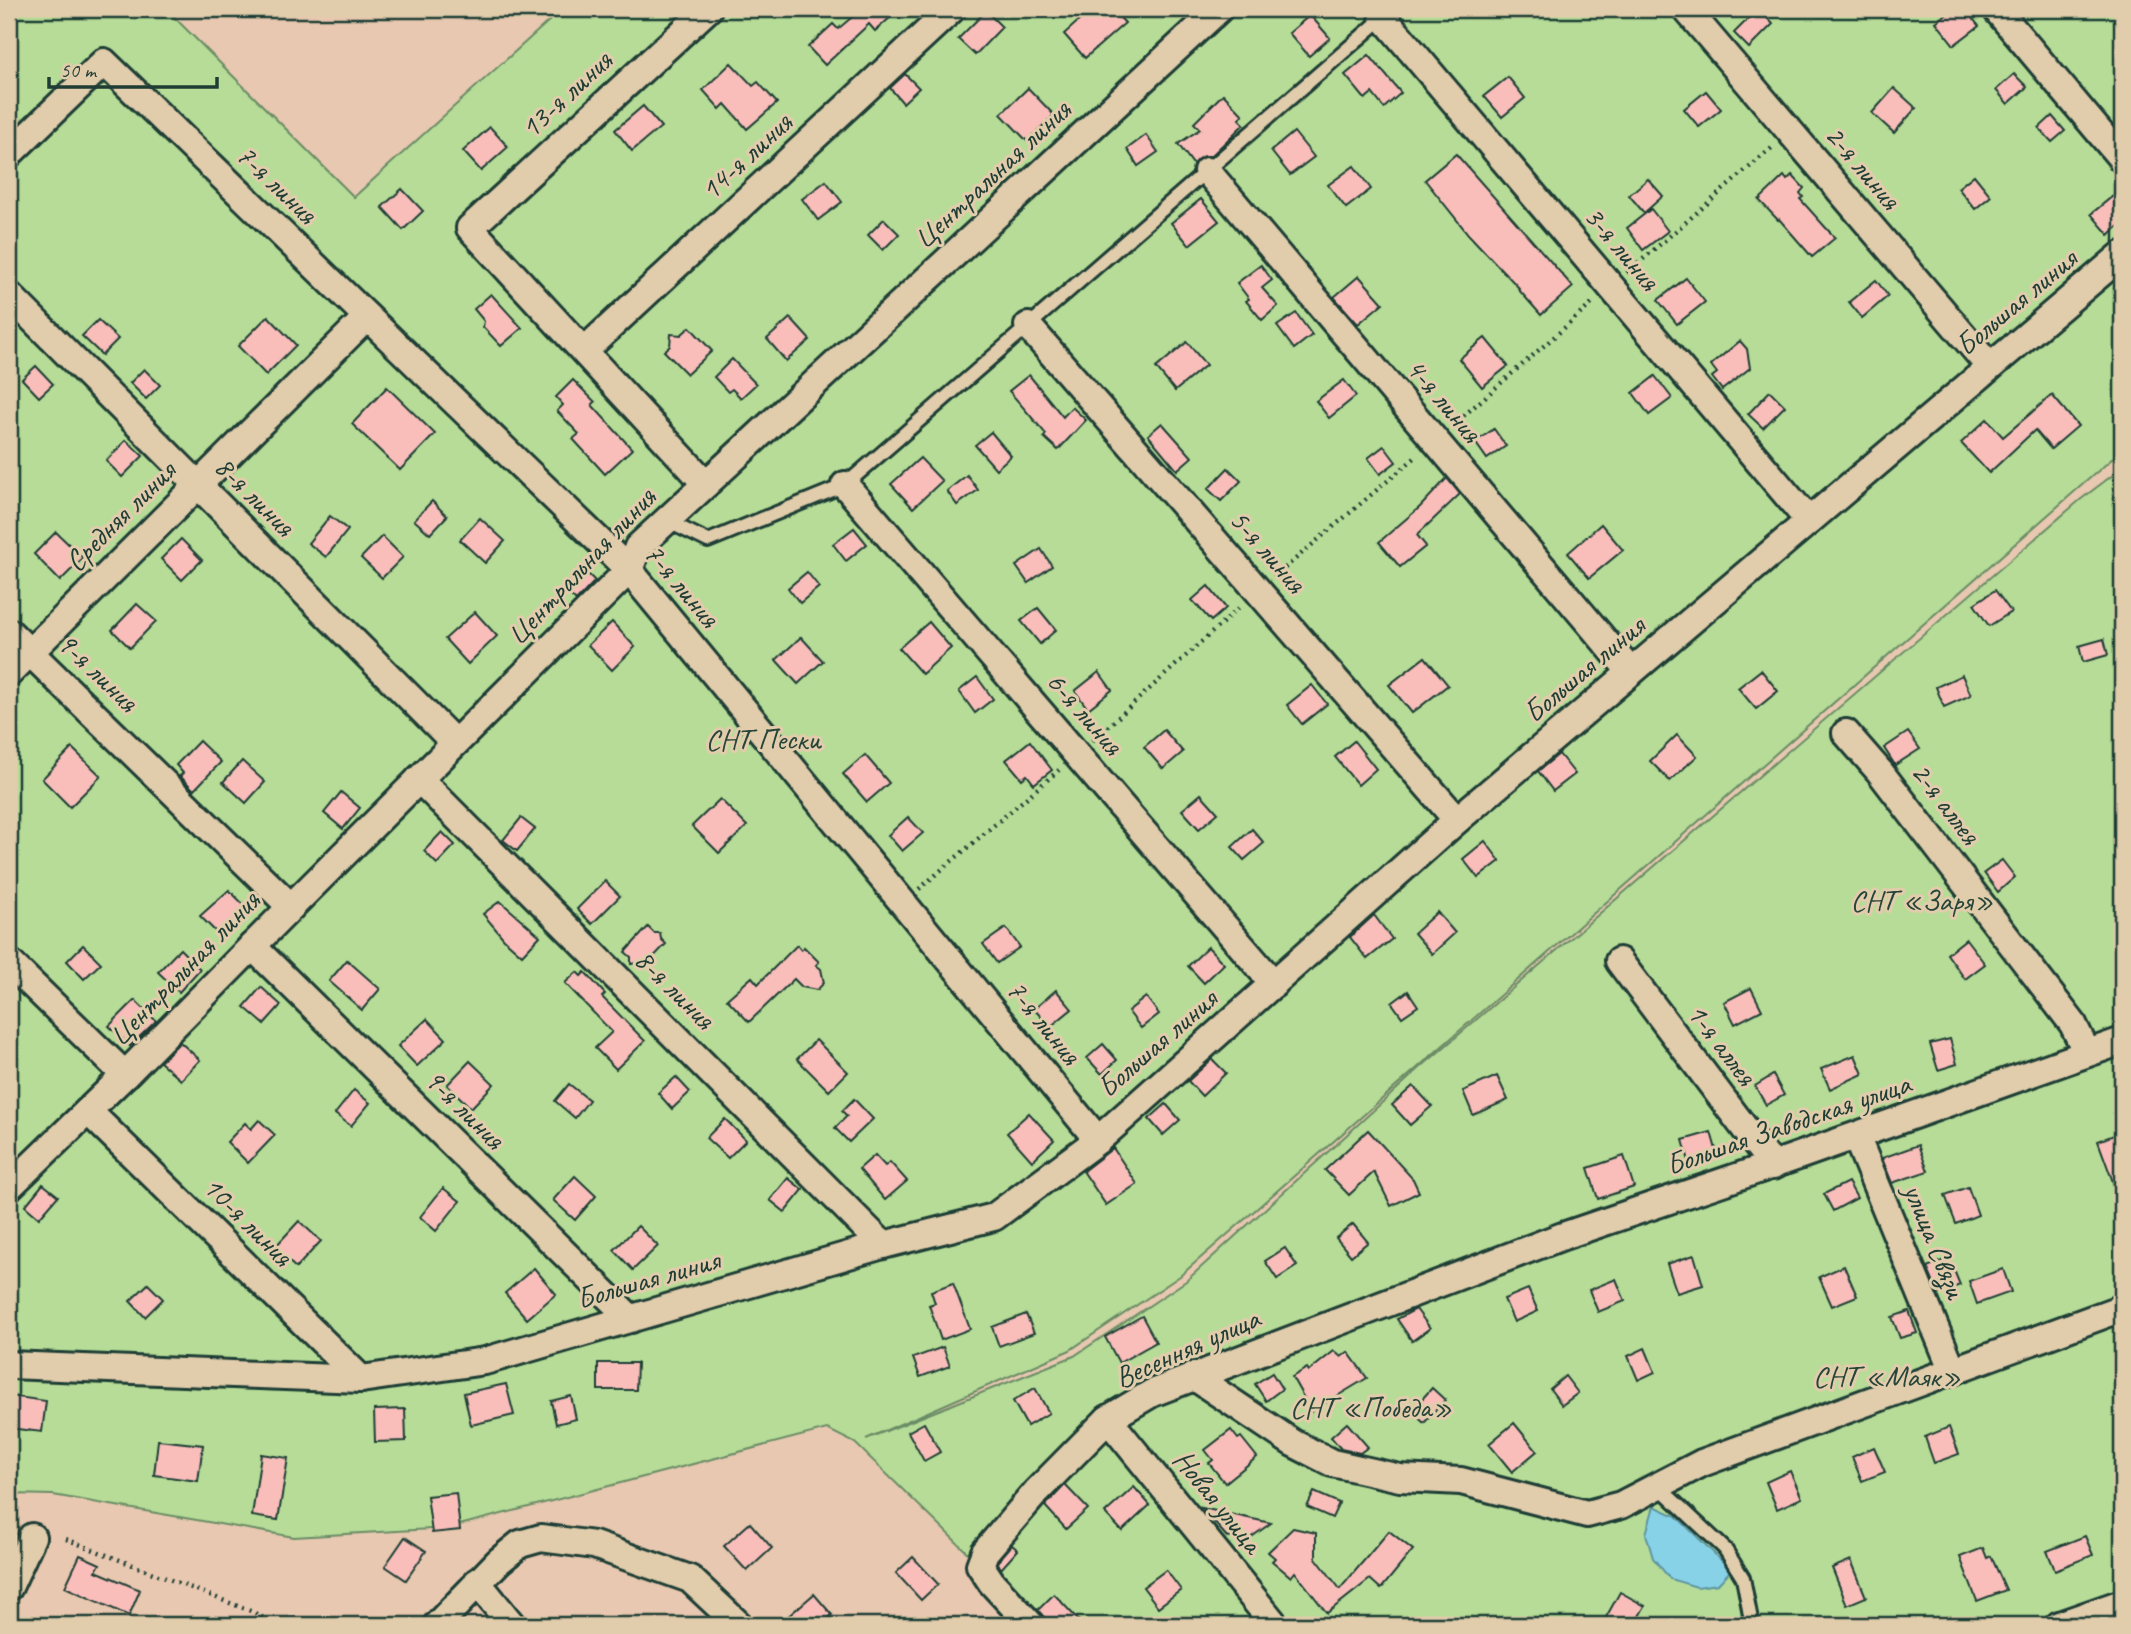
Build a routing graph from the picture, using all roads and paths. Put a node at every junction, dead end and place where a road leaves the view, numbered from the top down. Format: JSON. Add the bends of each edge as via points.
{"nodes":[{"id":1,"x":708,"y":9,"type":"edge"},
{"id":2,"x":952,"y":9,"type":"edge"},
{"id":3,"x":1219,"y":9,"type":"edge"},
{"id":4,"x":1686,"y":9,"type":"edge"},
{"id":5,"x":1996,"y":9,"type":"edge"},
{"id":6,"x":1388,"y":13,"type":"edge"},
{"id":7,"x":1790,"y":132,"type":"junction"},
{"id":8,"x":9,"y":154,"type":"edge"},
{"id":9,"x":2122,"y":159,"type":"edge"},
{"id":10,"x":1207,"y":171,"type":"junction"},
{"id":11,"x":2122,"y":255,"type":"edge"},
{"id":12,"x":1611,"y":287,"type":"junction"},
{"id":13,"x":9,"y":295,"type":"edge"},
{"id":14,"x":367,"y":317,"type":"junction"},
{"id":15,"x":1028,"y":326,"type":"junction"},
{"id":16,"x":584,"y":351,"type":"junction"},
{"id":17,"x":1990,"y":367,"type":"junction"},
{"id":18,"x":1451,"y":426,"type":"dead end"},
{"id":19,"x":1418,"y":455,"type":"dead end"},
{"id":20,"x":706,"y":484,"type":"junction"},
{"id":21,"x":198,"y":485,"type":"junction"},
{"id":22,"x":845,"y":485,"type":"junction"},
{"id":23,"x":666,"y":521,"type":"junction"},
{"id":24,"x":1809,"y":521,"type":"junction"},
{"id":25,"x":629,"y":570,"type":"junction"},
{"id":26,"x":1266,"y":583,"type":"dead end"},
{"id":27,"x":1241,"y":606,"type":"dead end"},
{"id":28,"x":9,"y":632,"type":"edge"},
{"id":29,"x":29,"y":652,"type":"junction"},
{"id":30,"x":1631,"y":672,"type":"junction"},
{"id":31,"x":9,"y":673,"type":"edge"},
{"id":32,"x":1846,"y":733,"type":"dead end"},
{"id":33,"x":455,"y":743,"type":"junction"},
{"id":34,"x":1090,"y":744,"type":"dead end"},
{"id":35,"x":1069,"y":762,"type":"dead end"},
{"id":36,"x":419,"y":779,"type":"junction"},
{"id":37,"x":1457,"y":820,"type":"junction"},
{"id":38,"x":902,"y":903,"type":"junction"},
{"id":39,"x":291,"y":906,"type":"junction"},
{"id":40,"x":252,"y":946,"type":"junction"},
{"id":41,"x":1619,"y":961,"type":"dead end"},
{"id":42,"x":9,"y":962,"type":"edge"},
{"id":43,"x":1274,"y":985,"type":"junction"},
{"id":44,"x":2122,"y":1041,"type":"edge"},
{"id":45,"x":2087,"y":1053,"type":"junction"},
{"id":46,"x":125,"y":1075,"type":"junction"},
{"id":47,"x":88,"y":1111,"type":"junction"},
{"id":48,"x":1856,"y":1136,"type":"junction"},
{"id":49,"x":1098,"y":1140,"type":"junction"},
{"id":50,"x":1773,"y":1166,"type":"junction"},
{"id":51,"x":9,"y":1187,"type":"edge"},
{"id":52,"x":883,"y":1245,"type":"junction"},
{"id":53,"x":1475,"y":1269,"type":"joint"},
{"id":54,"x":2122,"y":1308,"type":"edge"},
{"id":55,"x":631,"y":1319,"type":"junction"},
{"id":56,"x":9,"y":1365,"type":"edge"},
{"id":57,"x":1953,"y":1371,"type":"junction"},
{"id":58,"x":1193,"y":1376,"type":"junction"},
{"id":59,"x":361,"y":1379,"type":"junction"},
{"id":60,"x":1108,"y":1419,"type":"junction"},
{"id":61,"x":1658,"y":1486,"type":"junction"},
{"id":62,"x":32,"y":1537,"type":"dead end"},
{"id":63,"x":66,"y":1539,"type":"dead end"},
{"id":64,"x":477,"y":1582,"type":"junction"},
{"id":65,"x":9,"y":1587,"type":"edge"},
{"id":66,"x":2122,"y":1603,"type":"edge"},
{"id":67,"x":275,"y":1625,"type":"edge"},
{"id":68,"x":437,"y":1625,"type":"edge"},
{"id":69,"x":512,"y":1625,"type":"edge"},
{"id":70,"x":739,"y":1625,"type":"edge"},
{"id":71,"x":1031,"y":1625,"type":"edge"},
{"id":72,"x":1275,"y":1625,"type":"edge"},
{"id":73,"x":1752,"y":1625,"type":"edge"},
{"id":74,"x":2062,"y":1625,"type":"edge"}],
"edges":[{"from":1,"to":16,"type":"street","name":"13-я линия","via":[[470,228]]},
{"from":2,"to":16,"type":"street","name":"14-я линия"},
{"from":3,"to":20,"type":"street","name":"Центральная линия"},
{"from":4,"to":7,"type":"street","name":"2-я линия"},
{"from":5,"to":9,"type":"street"},
{"from":6,"to":10,"type":"lane"},
{"from":6,"to":12,"type":"street","name":"3-я линия"},
{"from":7,"to":12,"type":"path"},
{"from":7,"to":17,"type":"street","name":"2-я линия"},
{"from":8,"to":14,"type":"street","name":"7-я линия","via":[[104,62]]},
{"from":10,"to":15,"type":"lane"},
{"from":10,"to":30,"type":"street","name":"4-я линия"},
{"from":11,"to":17,"type":"street","name":"Большая линия"},
{"from":12,"to":18,"type":"path"},
{"from":12,"to":24,"type":"street","name":"3-я линия"},
{"from":13,"to":21,"type":"street","name":"8-я линия"},
{"from":14,"to":21,"type":"street","name":"Средняя линия"},
{"from":14,"to":25,"type":"street","name":"7-я линия"},
{"from":15,"to":22,"type":"lane"},
{"from":15,"to":37,"type":"street","name":"5-я линия"},
{"from":16,"to":20,"type":"street"},
{"from":17,"to":24,"type":"street","name":"Большая линия"},
{"from":19,"to":26,"type":"path"},
{"from":20,"to":23,"type":"street","name":"Центральная линия"},
{"from":21,"to":29,"type":"street","name":"Средняя линия"},
{"from":21,"to":33,"type":"street","name":"8-я линия"},
{"from":22,"to":23,"type":"lane","via":[[708,541]]},
{"from":22,"to":43,"type":"street","name":"6-я линия"},
{"from":23,"to":25,"type":"street","name":"Центральная линия","via":[[638,547]]},
{"from":24,"to":30,"type":"street","name":"Большая линия"},
{"from":25,"to":33,"type":"street","name":"Центральная линия"},
{"from":25,"to":38,"type":"street","name":"7-я линия"},
{"from":27,"to":34,"type":"path"},
{"from":28,"to":29,"type":"street","name":"9-я линия"},
{"from":29,"to":31,"type":"street","name":"Средняя линия"},
{"from":29,"to":39,"type":"street","name":"9-я линия"},
{"from":30,"to":37,"type":"street","name":"Большая линия"},
{"from":32,"to":45,"type":"street","name":"2-я аллея","via":[[2073,1024]]},
{"from":33,"to":36,"type":"street","name":"Центральная линия"},
{"from":35,"to":38,"type":"path"},
{"from":36,"to":39,"type":"street","name":"Центральная линия"},
{"from":36,"to":52,"type":"street","name":"8-я линия"},
{"from":37,"to":43,"type":"street","name":"Большая линия"},
{"from":38,"to":49,"type":"street","name":"7-я линия"},
{"from":39,"to":40,"type":"street","name":"Центральная линия"},
{"from":40,"to":46,"type":"street","name":"Центральная линия"},
{"from":40,"to":55,"type":"street","name":"9-я линия"},
{"from":41,"to":50,"type":"street","name":"1-я аллея"},
{"from":42,"to":46,"type":"street"},
{"from":43,"to":49,"type":"street","name":"Большая линия"},
{"from":44,"to":45,"type":"street","name":"Большая Заводская улица"},
{"from":45,"to":48,"type":"street","name":"Большая Заводская улица"},
{"from":46,"to":47,"type":"street","name":"Центральная линия"},
{"from":47,"to":51,"type":"street","name":"Центральная линия"},
{"from":47,"to":59,"type":"street","name":"10-я линия"},
{"from":48,"to":50,"type":"street","name":"Большая Заводская улица"},
{"from":48,"to":57,"type":"street","name":"улица Связи"},
{"from":49,"to":52,"type":"street","name":"Большая линия","via":[[994,1217]]},
{"from":50,"to":53,"type":"street","name":"Большая Заводская улица"},
{"from":52,"to":55,"type":"street","name":"Большая линия"},
{"from":53,"to":58,"type":"street","name":"Весенняя улица"},
{"from":54,"to":57,"type":"street"},
{"from":55,"to":59,"type":"street","name":"Большая линия","via":[[485,1361]]},
{"from":56,"to":59,"type":"street","name":"Большая линия"},
{"from":57,"to":61,"type":"street","via":[[1703,1463]]},
{"from":58,"to":60,"type":"street","name":"Весенняя улица"},
{"from":58,"to":61,"type":"street","via":[[1293,1443],[1332,1463],[1400,1478],[1461,1481],[1587,1514],[1621,1505]]},
{"from":60,"to":71,"type":"street","name":"Весенняя улица","via":[[1037,1491],[985,1552],[980,1565]]},
{"from":60,"to":72,"type":"street","name":"Новая улица"},
{"from":61,"to":73,"type":"lane","via":[[1725,1549],[1743,1578]]},
{"from":62,"to":65,"type":"street"},
{"from":63,"to":67,"type":"path","via":[[253,1612]]},
{"from":64,"to":68,"type":"street"},
{"from":64,"to":69,"type":"street"},
{"from":64,"to":70,"type":"street","via":[[520,1544],[541,1538],[594,1545],[691,1579]]},
{"from":66,"to":74,"type":"street"}]}
